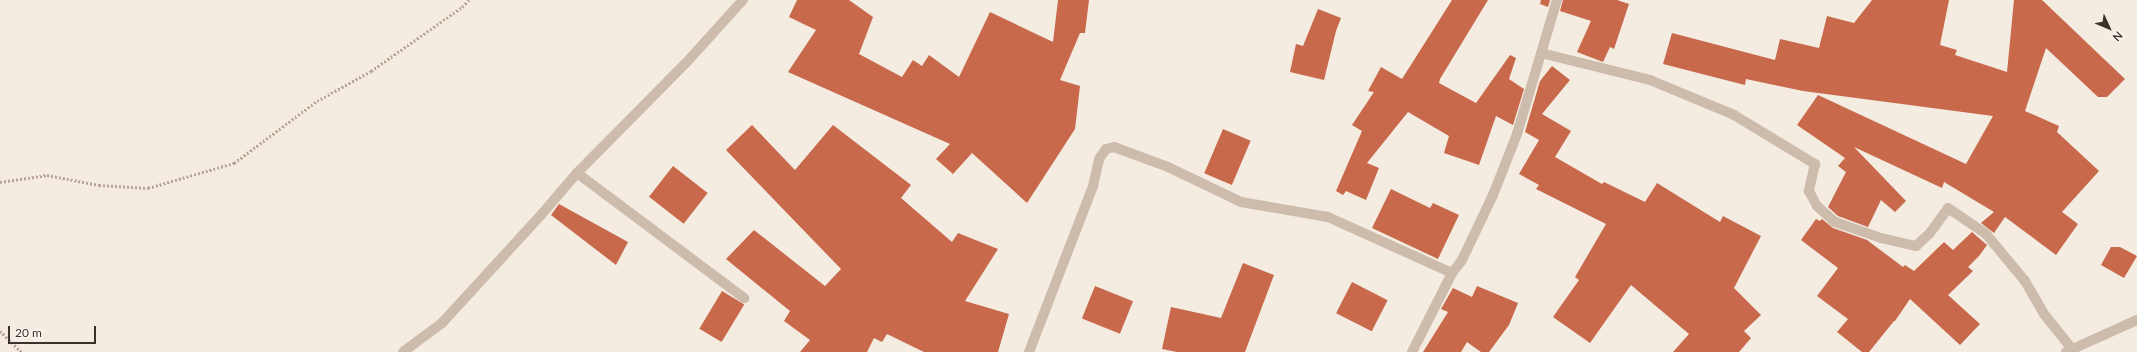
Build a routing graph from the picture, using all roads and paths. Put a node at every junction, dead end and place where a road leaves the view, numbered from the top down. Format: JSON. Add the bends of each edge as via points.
{"nodes":[{"id":1,"x":469,"y":0,"type":"edge"},
{"id":2,"x":743,"y":0,"type":"edge"},
{"id":3,"x":1556,"y":0,"type":"edge"},
{"id":4,"x":1541,"y":53,"type":"junction"},
{"id":5,"x":577,"y":173,"type":"junction"},
{"id":6,"x":0,"y":182,"type":"edge"},
{"id":7,"x":1452,"y":273,"type":"junction"},
{"id":8,"x":744,"y":298,"type":"dead end"},
{"id":9,"x":2136,"y":320,"type":"edge"},
{"id":10,"x":0,"y":331,"type":"edge"},
{"id":11,"x":2069,"y":350,"type":"edge"},
{"id":12,"x":22,"y":352,"type":"edge"},
{"id":13,"x":403,"y":352,"type":"edge"},
{"id":14,"x":1029,"y":352,"type":"edge"},
{"id":15,"x":1412,"y":352,"type":"edge"}],
"edges":[{"from":1,"to":6,"type":"path","via":[[371,71],[317,101],[234,163],[148,188],[99,186],[47,175]]},
{"from":2,"to":5,"type":"street","via":[[686,63]]},
{"from":3,"to":4,"type":"street"},
{"from":4,"to":7,"type":"street","via":[[1517,134],[1493,195],[1462,260]]},
{"from":4,"to":11,"type":"street","via":[[1650,80],[1734,115],[1815,164],[1810,191],[1817,206],[1835,222],[1881,238],[1916,246],[1930,233],[1948,208],[1986,234],[2025,281]]},
{"from":5,"to":8,"type":"street"},
{"from":5,"to":13,"type":"street","via":[[541,216],[442,323]]},
{"from":7,"to":14,"type":"street","via":[[1328,217],[1241,202],[1168,167],[1114,147],[1106,149],[1099,159],[1093,186]]},
{"from":7,"to":15,"type":"street"},
{"from":9,"to":11,"type":"street"},
{"from":10,"to":12,"type":"path"}]}
